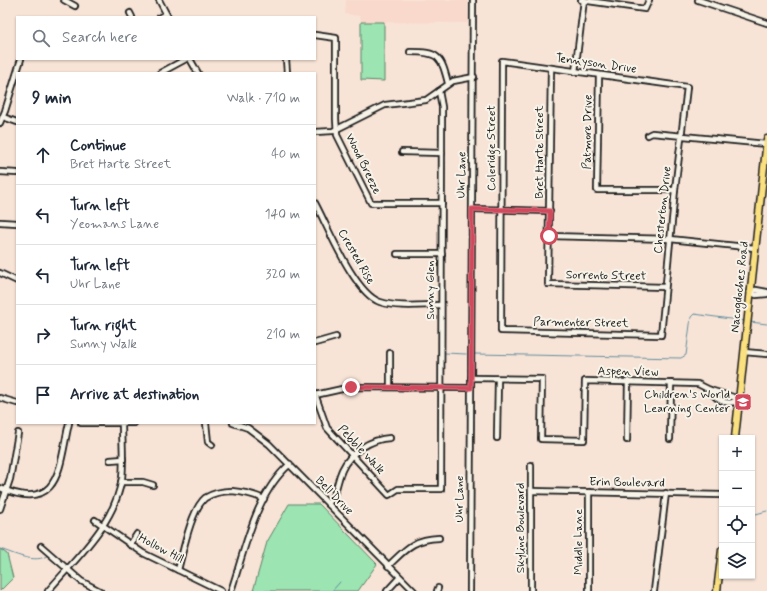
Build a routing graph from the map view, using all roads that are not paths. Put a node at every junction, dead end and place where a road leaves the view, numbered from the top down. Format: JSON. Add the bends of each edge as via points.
{"nodes":[{"id":1,"x":64,"y":0,"type":"edge"},
{"id":2,"x":159,"y":0,"type":"edge"},
{"id":3,"x":473,"y":0,"type":"edge"},
{"id":4,"x":581,"y":0,"type":"edge"},
{"id":5,"x":584,"y":0,"type":"edge"},
{"id":6,"x":649,"y":0,"type":"edge"},
{"id":7,"x":698,"y":0,"type":"edge"},
{"id":8,"x":714,"y":2,"type":"edge"},
{"id":9,"x":74,"y":6,"type":"dead end"},
{"id":10,"x":167,"y":15,"type":"edge"},
{"id":11,"x":767,"y":23,"type":"edge"},
{"id":12,"x":316,"y":35,"type":"edge"},
{"id":13,"x":410,"y":52,"type":"dead end"},
{"id":14,"x":20,"y":60,"type":"edge"},
{"id":15,"x":184,"y":60,"type":"edge"},
{"id":16,"x":191,"y":60,"type":"edge"},
{"id":17,"x":286,"y":60,"type":"edge"},
{"id":18,"x":502,"y":61,"type":"joint"},
{"id":19,"x":551,"y":68,"type":"junction"},
{"id":20,"x":16,"y":72,"type":"edge"},
{"id":21,"x":162,"y":72,"type":"edge"},
{"id":22,"x":197,"y":72,"type":"edge"},
{"id":23,"x":287,"y":72,"type":"edge"},
{"id":24,"x":575,"y":72,"type":"junction"},
{"id":25,"x":16,"y":73,"type":"edge"},
{"id":26,"x":599,"y":75,"type":"junction"},
{"id":27,"x":474,"y":77,"type":"junction"},
{"id":28,"x":448,"y":83,"type":"junction"},
{"id":29,"x":687,"y":87,"type":"joint"},
{"id":30,"x":439,"y":91,"type":"junction"},
{"id":31,"x":3,"y":117,"type":"junction"},
{"id":32,"x":16,"y":122,"type":"edge"},
{"id":33,"x":0,"y":123,"type":"edge"},
{"id":34,"x":336,"y":129,"type":"junction"},
{"id":35,"x":316,"y":132,"type":"edge"},
{"id":36,"x":648,"y":135,"type":"dead end"},
{"id":37,"x":681,"y":136,"type":"junction"},
{"id":38,"x":767,"y":141,"type":"edge"},
{"id":39,"x":402,"y":152,"type":"dead end"},
{"id":40,"x":442,"y":152,"type":"junction"},
{"id":41,"x":0,"y":172,"type":"edge"},
{"id":42,"x":16,"y":172,"type":"edge"},
{"id":43,"x":675,"y":190,"type":"junction"},
{"id":44,"x":442,"y":203,"type":"junction"},
{"id":45,"x":316,"y":205,"type":"edge"},
{"id":46,"x":472,"y":209,"type":"junction"},
{"id":47,"x":502,"y":210,"type":"junction"},
{"id":48,"x":550,"y":211,"type":"junction"},
{"id":49,"x":0,"y":222,"type":"edge"},
{"id":50,"x":16,"y":223,"type":"edge"},
{"id":51,"x":549,"y":236,"type":"junction"},
{"id":52,"x":670,"y":239,"type":"junction"},
{"id":53,"x":755,"y":248,"type":"junction"},
{"id":54,"x":397,"y":254,"type":"dead end"},
{"id":55,"x":442,"y":254,"type":"junction"},
{"id":56,"x":0,"y":273,"type":"edge"},
{"id":57,"x":16,"y":281,"type":"edge"},
{"id":58,"x":548,"y":284,"type":"joint"},
{"id":59,"x":665,"y":287,"type":"junction"},
{"id":60,"x":750,"y":292,"type":"junction"},
{"id":61,"x":767,"y":293,"type":"edge"},
{"id":62,"x":441,"y":305,"type":"junction"},
{"id":63,"x":501,"y":332,"type":"joint"},
{"id":64,"x":661,"y":335,"type":"joint"},
{"id":65,"x":336,"y":337,"type":"dead end"},
{"id":66,"x":316,"y":343,"type":"edge"},
{"id":67,"x":744,"y":352,"type":"junction"},
{"id":68,"x":390,"y":353,"type":"dead end"},
{"id":69,"x":767,"y":354,"type":"edge"},
{"id":70,"x":471,"y":378,"type":"junction"},
{"id":71,"x":498,"y":379,"type":"junction"},
{"id":72,"x":628,"y":381,"type":"junction"},
{"id":73,"x":671,"y":383,"type":"junction"},
{"id":74,"x":390,"y":387,"type":"junction"},
{"id":75,"x":441,"y":387,"type":"junction"},
{"id":76,"x":471,"y":388,"type":"junction"},
{"id":77,"x":316,"y":394,"type":"edge"},
{"id":78,"x":316,"y":397,"type":"edge"},
{"id":79,"x":0,"y":398,"type":"edge"},
{"id":80,"x":739,"y":401,"type":"junction"},
{"id":81,"x":16,"y":404,"type":"edge"},
{"id":82,"x":69,"y":424,"type":"edge"},
{"id":83,"x":122,"y":424,"type":"edge"},
{"id":84,"x":206,"y":424,"type":"edge"},
{"id":85,"x":242,"y":424,"type":"edge"},
{"id":86,"x":18,"y":433,"type":"dead end"},
{"id":87,"x":735,"y":435,"type":"edge"},
{"id":88,"x":390,"y":438,"type":"dead end"},
{"id":89,"x":497,"y":438,"type":"dead end"},
{"id":90,"x":670,"y":439,"type":"dead end"},
{"id":91,"x":627,"y":440,"type":"dead end"},
{"id":92,"x":212,"y":445,"type":"dead end"},
{"id":93,"x":353,"y":456,"type":"junction"},
{"id":94,"x":123,"y":459,"type":"junction"},
{"id":95,"x":110,"y":460,"type":"dead end"},
{"id":96,"x":290,"y":464,"type":"junction"},
{"id":97,"x":531,"y":465,"type":"dead end"},
{"id":98,"x":121,"y":482,"type":"junction"},
{"id":99,"x":153,"y":485,"type":"dead end"},
{"id":100,"x":0,"y":488,"type":"edge"},
{"id":101,"x":7,"y":491,"type":"junction"},
{"id":102,"x":531,"y":491,"type":"junction"},
{"id":103,"x":589,"y":492,"type":"junction"},
{"id":104,"x":666,"y":493,"type":"junction"},
{"id":105,"x":389,"y":495,"type":"joint"},
{"id":106,"x":719,"y":495,"type":"edge"},
{"id":107,"x":264,"y":499,"type":"junction"},
{"id":108,"x":328,"y":504,"type":"junction"},
{"id":109,"x":0,"y":510,"type":"edge"},
{"id":110,"x":95,"y":520,"type":"dead end"},
{"id":111,"x":103,"y":525,"type":"junction"},
{"id":112,"x":138,"y":534,"type":"dead end"},
{"id":113,"x":439,"y":538,"type":"dead end"},
{"id":114,"x":130,"y":544,"type":"junction"},
{"id":115,"x":41,"y":546,"type":"dead end"},
{"id":116,"x":388,"y":566,"type":"junction"},
{"id":117,"x":67,"y":568,"type":"junction"},
{"id":118,"x":178,"y":570,"type":"junction"},
{"id":119,"x":719,"y":575,"type":"edge"},
{"id":120,"x":399,"y":578,"type":"junction"},
{"id":121,"x":48,"y":591,"type":"edge"},
{"id":122,"x":100,"y":591,"type":"edge"},
{"id":123,"x":221,"y":591,"type":"edge"},
{"id":124,"x":231,"y":591,"type":"edge"},
{"id":125,"x":387,"y":591,"type":"edge"},
{"id":126,"x":414,"y":591,"type":"edge"},
{"id":127,"x":470,"y":591,"type":"edge"},
{"id":128,"x":531,"y":591,"type":"edge"},
{"id":129,"x":589,"y":591,"type":"edge"},
{"id":130,"x":654,"y":591,"type":"edge"},
{"id":131,"x":717,"y":591,"type":"edge"}],
"edges":[{"from":1,"to":9,"type":"street"},
{"from":2,"to":10,"type":"street"},
{"from":3,"to":27,"type":"street","name":"Uhr Lane"},
{"from":4,"to":5,"type":"street"},
{"from":5,"to":6,"type":"street","via":[[645,10]]},
{"from":5,"to":24,"type":"street"},
{"from":7,"to":8,"type":"street"},
{"from":8,"to":11,"type":"street"},
{"from":12,"to":34,"type":"street","name":"Wood Breeze","via":[[336,38]]},
{"from":13,"to":28,"type":"street","via":[[427,52],[437,56],[443,64]]},
{"from":14,"to":20,"type":"street"},
{"from":15,"to":21,"type":"street"},
{"from":16,"to":22,"type":"street"},
{"from":17,"to":23,"type":"street"},
{"from":18,"to":19,"type":"street","name":"Tennyson Drive"},
{"from":18,"to":47,"type":"street","name":"Coleridge Street"},
{"from":19,"to":24,"type":"street","name":"Tennyson Drive"},
{"from":19,"to":48,"type":"street","name":"Bret Harte Street"},
{"from":24,"to":26,"type":"street","name":"Tennyson Drive"},
{"from":25,"to":31,"type":"street"},
{"from":26,"to":29,"type":"street","name":"Tennyson Drive"},
{"from":26,"to":43,"type":"street","name":"Patmore Drive","via":[[597,190]]},
{"from":27,"to":28,"type":"street","via":[[460,78]]},
{"from":27,"to":46,"type":"street","name":"Uhr Lane"},
{"from":28,"to":30,"type":"street"},
{"from":29,"to":37,"type":"street","name":"Chesterton Drive"},
{"from":30,"to":34,"type":"street","via":[[429,99],[419,102],[385,105]]},
{"from":30,"to":40,"type":"street","name":"Sunny Glen","via":[[442,108]]},
{"from":31,"to":32,"type":"street"},
{"from":31,"to":33,"type":"street"},
{"from":34,"to":35,"type":"street"},
{"from":34,"to":44,"type":"street","name":"Wood Breeze","via":[[339,141],[371,204]]},
{"from":36,"to":37,"type":"street","via":[[652,133]]},
{"from":37,"to":38,"type":"street"},
{"from":37,"to":43,"type":"street","name":"Chesterton Drive"},
{"from":38,"to":53,"type":"main road","name":"Nacogdoches Road"},
{"from":39,"to":40,"type":"street"},
{"from":40,"to":44,"type":"street","name":"Sunny Glen"},
{"from":41,"to":42,"type":"street"},
{"from":43,"to":52,"type":"street","name":"Chesterton Drive"},
{"from":44,"to":55,"type":"street","name":"Sunny Glen"},
{"from":45,"to":62,"type":"street","name":"Crested Rise","via":[[356,280],[370,297],[389,304]]},
{"from":46,"to":47,"type":"street"},
{"from":46,"to":70,"type":"street","name":"Uhr Lane"},
{"from":47,"to":48,"type":"street"},
{"from":47,"to":63,"type":"street","name":"Coleridge Street"},
{"from":48,"to":51,"type":"street","name":"Bret Harte Street"},
{"from":49,"to":50,"type":"street"},
{"from":51,"to":52,"type":"street"},
{"from":51,"to":58,"type":"street","name":"Bret Harte Street"},
{"from":52,"to":53,"type":"street"},
{"from":52,"to":59,"type":"street","name":"Chesterton Drive"},
{"from":53,"to":60,"type":"main road","name":"Nacogdoches Road"},
{"from":54,"to":55,"type":"street"},
{"from":55,"to":62,"type":"street","name":"Sunny Glen"},
{"from":56,"to":57,"type":"street"},
{"from":58,"to":59,"type":"street","name":"Sorrento Street"},
{"from":59,"to":64,"type":"street","name":"Chesterton Drive"},
{"from":60,"to":61,"type":"street","via":[[756,295]]},
{"from":60,"to":67,"type":"main road","name":"Nacogdoches Road"},
{"from":62,"to":75,"type":"street","name":"Sunny Glen"},
{"from":63,"to":64,"type":"street","name":"Parmenter Street"},
{"from":65,"to":66,"type":"street"},
{"from":67,"to":69,"type":"street"},
{"from":67,"to":80,"type":"main road","name":"Nacogdoches Road"},
{"from":68,"to":74,"type":"street"},
{"from":70,"to":71,"type":"street","name":"Aspen View"},
{"from":70,"to":76,"type":"street","name":"Uhr Lane"},
{"from":71,"to":72,"type":"street","name":"Aspen View","via":[[542,379],[540,439],[584,440],[585,380]]},
{"from":71,"to":89,"type":"street"},
{"from":72,"to":73,"type":"street","name":"Aspen View"},
{"from":72,"to":91,"type":"street"},
{"from":73,"to":80,"type":"street","name":"Aspen View","via":[[700,384]]},
{"from":73,"to":90,"type":"street"},
{"from":74,"to":75,"type":"street"},
{"from":74,"to":77,"type":"street","via":[[345,387]]},
{"from":75,"to":76,"type":"street"},
{"from":75,"to":105,"type":"street","name":"Sunny Glen","via":[[441,488],[398,489]]},
{"from":76,"to":127,"type":"street","name":"Uhr Lane"},
{"from":78,"to":93,"type":"street","name":"Pebble Walk","via":[[324,424]]},
{"from":79,"to":81,"type":"street"},
{"from":80,"to":87,"type":"main road","name":"Nacogdoches Road"},
{"from":82,"to":101,"type":"street","via":[[56,478],[44,491],[31,495],[18,495]]},
{"from":83,"to":94,"type":"street"},
{"from":84,"to":92,"type":"street","via":[[208,442]]},
{"from":85,"to":96,"type":"street","name":"Bell Drive","via":[[263,438]]},
{"from":86,"to":101,"type":"street"},
{"from":88,"to":93,"type":"street","via":[[370,442]]},
{"from":93,"to":105,"type":"street","name":"Pebble Walk"},
{"from":93,"to":108,"type":"street","via":[[345,465],[339,477],[337,493]]},
{"from":94,"to":95,"type":"street"},
{"from":94,"to":98,"type":"street"},
{"from":96,"to":107,"type":"street","via":[[277,477]]},
{"from":96,"to":108,"type":"street","name":"Bell Drive"},
{"from":97,"to":102,"type":"street","name":"Skyline Boulevard"},
{"from":98,"to":99,"type":"street","via":[[146,482]]},
{"from":98,"to":111,"type":"street","via":[[114,507]]},
{"from":100,"to":101,"type":"street"},
{"from":101,"to":109,"type":"street"},
{"from":102,"to":103,"type":"street","name":"Erin Boulevard"},
{"from":102,"to":128,"type":"street","name":"Skyline Boulevard"},
{"from":103,"to":104,"type":"street","name":"Erin Boulevard"},
{"from":103,"to":129,"type":"street","name":"Middle Lane"},
{"from":104,"to":106,"type":"street","name":"Erin Boulevard"},
{"from":104,"to":130,"type":"street"},
{"from":107,"to":118,"type":"street","via":[[248,493],[230,491],[205,498],[195,514]]},
{"from":107,"to":124,"type":"street","via":[[247,537]]},
{"from":108,"to":116,"type":"street","name":"Bell Drive"},
{"from":110,"to":111,"type":"street","name":"Hollow Hill"},
{"from":111,"to":114,"type":"street","name":"Hollow Hill"},
{"from":111,"to":117,"type":"street"},
{"from":112,"to":114,"type":"street"},
{"from":113,"to":116,"type":"street","via":[[414,542]]},
{"from":114,"to":118,"type":"street","name":"Hollow Hill"},
{"from":115,"to":117,"type":"street"},
{"from":116,"to":120,"type":"street","name":"Bell Drive"},
{"from":117,"to":121,"type":"street"},
{"from":117,"to":122,"type":"street","via":[[84,583]]},
{"from":118,"to":123,"type":"street","name":"Hollow Hill"},
{"from":119,"to":131,"type":"main road"},
{"from":120,"to":125,"type":"street"},
{"from":120,"to":126,"type":"street","name":"Bell Drive"}]}
